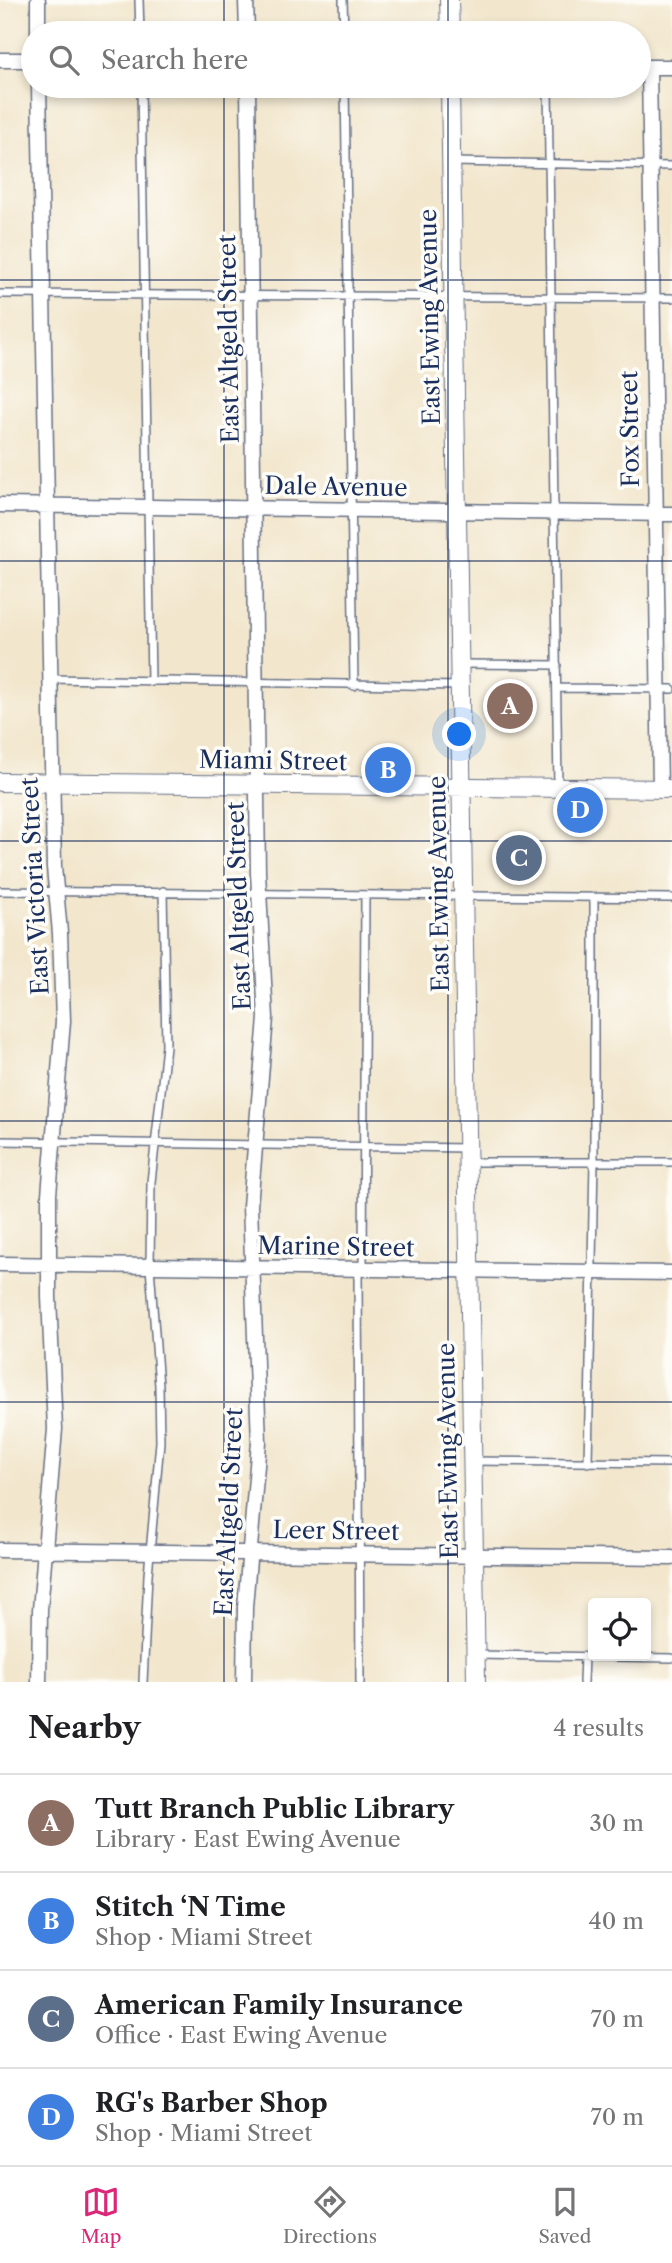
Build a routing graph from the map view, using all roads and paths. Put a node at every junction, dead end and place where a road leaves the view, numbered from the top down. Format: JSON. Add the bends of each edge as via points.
{"nodes":[{"id":1,"x":38,"y":0,"type":"edge"},
{"id":2,"x":139,"y":0,"type":"edge"},
{"id":3,"x":246,"y":0,"type":"edge"},
{"id":4,"x":343,"y":0,"type":"edge"},
{"id":5,"x":449,"y":0,"type":"edge"},
{"id":6,"x":38,"y":21,"type":"edge"},
{"id":7,"x":140,"y":21,"type":"edge"},
{"id":8,"x":247,"y":21,"type":"edge"},
{"id":9,"x":344,"y":21,"type":"edge"},
{"id":10,"x":450,"y":21,"type":"edge"},
{"id":11,"x":0,"y":60,"type":"edge"},
{"id":12,"x":21,"y":60,"type":"edge"},
{"id":13,"x":651,"y":67,"type":"edge"},
{"id":14,"x":672,"y":67,"type":"edge"},
{"id":15,"x":39,"y":98,"type":"edge"},
{"id":16,"x":141,"y":98,"type":"edge"},
{"id":17,"x":248,"y":98,"type":"edge"},
{"id":18,"x":345,"y":98,"type":"edge"},
{"id":19,"x":450,"y":98,"type":"edge"},
{"id":20,"x":548,"y":98,"type":"edge"},
{"id":21,"x":646,"y":98,"type":"edge"},
{"id":22,"x":452,"y":162,"type":"junction"},
{"id":23,"x":549,"y":164,"type":"junction"},
{"id":24,"x":649,"y":165,"type":"junction"},
{"id":25,"x":672,"y":166,"type":"edge"},
{"id":26,"x":0,"y":294,"type":"edge"},
{"id":27,"x":42,"y":294,"type":"junction"},
{"id":28,"x":145,"y":295,"type":"junction"},
{"id":29,"x":251,"y":296,"type":"junction"},
{"id":30,"x":347,"y":298,"type":"junction"},
{"id":31,"x":454,"y":298,"type":"junction"},
{"id":32,"x":651,"y":298,"type":"junction"},
{"id":33,"x":672,"y":298,"type":"edge"},
{"id":34,"x":552,"y":299,"type":"junction"},
{"id":35,"x":0,"y":505,"type":"edge"},
{"id":36,"x":48,"y":505,"type":"junction"},
{"id":37,"x":149,"y":507,"type":"junction"},
{"id":38,"x":254,"y":508,"type":"junction"},
{"id":39,"x":351,"y":510,"type":"junction"},
{"id":40,"x":458,"y":512,"type":"junction"},
{"id":41,"x":554,"y":512,"type":"junction"},
{"id":42,"x":654,"y":513,"type":"junction"},
{"id":43,"x":672,"y":514,"type":"edge"},
{"id":44,"x":460,"y":664,"type":"junction"},
{"id":45,"x":557,"y":665,"type":"junction"},
{"id":46,"x":51,"y":679,"type":"junction"},
{"id":47,"x":150,"y":682,"type":"junction"},
{"id":48,"x":257,"y":684,"type":"junction"},
{"id":49,"x":354,"y":686,"type":"junction"},
{"id":50,"x":461,"y":686,"type":"junction"},
{"id":51,"x":558,"y":688,"type":"junction"},
{"id":52,"x":656,"y":689,"type":"junction"},
{"id":53,"x":672,"y":689,"type":"edge"},
{"id":54,"x":0,"y":782,"type":"edge"},
{"id":55,"x":52,"y":782,"type":"junction"},
{"id":56,"x":258,"y":786,"type":"junction"},
{"id":57,"x":462,"y":789,"type":"junction"},
{"id":58,"x":558,"y":789,"type":"junction"},
{"id":59,"x":666,"y":789,"type":"edge"},
{"id":60,"x":0,"y":891,"type":"edge"},
{"id":61,"x":56,"y":891,"type":"junction"},
{"id":62,"x":163,"y":891,"type":"junction"},
{"id":63,"x":259,"y":894,"type":"junction"},
{"id":64,"x":365,"y":895,"type":"junction"},
{"id":65,"x":464,"y":896,"type":"junction"},
{"id":66,"x":672,"y":898,"type":"edge"},
{"id":67,"x":594,"y":899,"type":"junction"},
{"id":68,"x":0,"y":1141,"type":"edge"},
{"id":69,"x":53,"y":1141,"type":"junction"},
{"id":70,"x":156,"y":1141,"type":"junction"},
{"id":71,"x":256,"y":1145,"type":"junction"},
{"id":72,"x":363,"y":1146,"type":"junction"},
{"id":73,"x":468,"y":1155,"type":"junction"},
{"id":74,"x":594,"y":1161,"type":"junction"},
{"id":75,"x":672,"y":1162,"type":"edge"},
{"id":76,"x":0,"y":1264,"type":"edge"},
{"id":77,"x":49,"y":1264,"type":"junction"},
{"id":78,"x":150,"y":1267,"type":"junction"},
{"id":79,"x":250,"y":1269,"type":"junction"},
{"id":80,"x":360,"y":1270,"type":"junction"},
{"id":81,"x":470,"y":1271,"type":"junction"},
{"id":82,"x":590,"y":1273,"type":"junction"},
{"id":83,"x":672,"y":1273,"type":"edge"},
{"id":84,"x":473,"y":1461,"type":"junction"},
{"id":85,"x":588,"y":1463,"type":"junction"},
{"id":86,"x":672,"y":1463,"type":"edge"},
{"id":87,"x":0,"y":1550,"type":"edge"},
{"id":88,"x":46,"y":1551,"type":"junction"},
{"id":89,"x":150,"y":1551,"type":"junction"},
{"id":90,"x":251,"y":1552,"type":"junction"},
{"id":91,"x":358,"y":1555,"type":"junction"},
{"id":92,"x":474,"y":1555,"type":"junction"},
{"id":93,"x":672,"y":1558,"type":"edge"},
{"id":94,"x":475,"y":1655,"type":"junction"},
{"id":95,"x":584,"y":1657,"type":"junction"},
{"id":96,"x":672,"y":1658,"type":"edge"},
{"id":97,"x":39,"y":1682,"type":"edge"},
{"id":98,"x":144,"y":1682,"type":"edge"},
{"id":99,"x":244,"y":1682,"type":"edge"},
{"id":100,"x":360,"y":1682,"type":"edge"},
{"id":101,"x":476,"y":1682,"type":"edge"},
{"id":102,"x":583,"y":1682,"type":"edge"}],
"edges":[{"from":1,"to":6,"type":"street"},
{"from":2,"to":7,"type":"lane"},
{"from":3,"to":8,"type":"street"},
{"from":4,"to":9,"type":"lane"},
{"from":5,"to":10,"type":"street"},
{"from":11,"to":12,"type":"street"},
{"from":13,"to":14,"type":"street"},
{"from":15,"to":27,"type":"street","name":"East Victoria Street"},
{"from":16,"to":28,"type":"lane"},
{"from":17,"to":29,"type":"street","name":"East Altgeld Street"},
{"from":18,"to":30,"type":"lane"},
{"from":19,"to":22,"type":"street","name":"East Ewing Avenue"},
{"from":20,"to":23,"type":"lane"},
{"from":21,"to":24,"type":"street","name":"Fox Street"},
{"from":22,"to":23,"type":"lane"},
{"from":22,"to":31,"type":"street","name":"East Ewing Avenue"},
{"from":23,"to":24,"type":"lane"},
{"from":23,"to":34,"type":"lane"},
{"from":24,"to":25,"type":"lane"},
{"from":24,"to":32,"type":"street","name":"Fox Street"},
{"from":26,"to":27,"type":"lane"},
{"from":27,"to":28,"type":"lane"},
{"from":27,"to":36,"type":"street","name":"East Victoria Street"},
{"from":28,"to":29,"type":"lane"},
{"from":28,"to":37,"type":"lane"},
{"from":29,"to":30,"type":"lane"},
{"from":29,"to":38,"type":"street","name":"East Altgeld Street"},
{"from":30,"to":31,"type":"lane"},
{"from":30,"to":39,"type":"lane"},
{"from":31,"to":34,"type":"lane"},
{"from":31,"to":40,"type":"street","name":"East Ewing Avenue"},
{"from":32,"to":33,"type":"lane"},
{"from":32,"to":34,"type":"lane"},
{"from":32,"to":42,"type":"street","name":"Fox Street"},
{"from":34,"to":41,"type":"lane"},
{"from":35,"to":36,"type":"street","name":"Dale Avenue"},
{"from":36,"to":37,"type":"street","name":"Dale Avenue"},
{"from":36,"to":46,"type":"street","name":"East Victoria Street"},
{"from":37,"to":38,"type":"street","name":"Dale Avenue"},
{"from":37,"to":47,"type":"lane"},
{"from":38,"to":39,"type":"street","name":"Dale Avenue"},
{"from":38,"to":48,"type":"street","name":"East Altgeld Street"},
{"from":39,"to":40,"type":"street","name":"Dale Avenue"},
{"from":39,"to":49,"type":"lane"},
{"from":40,"to":41,"type":"street","name":"Dale Avenue"},
{"from":40,"to":44,"type":"street","name":"East Ewing Avenue"},
{"from":41,"to":42,"type":"street","name":"Dale Avenue"},
{"from":41,"to":45,"type":"lane"},
{"from":42,"to":43,"type":"street","name":"Dale Avenue"},
{"from":42,"to":52,"type":"street","name":"Fox Street"},
{"from":44,"to":45,"type":"lane"},
{"from":44,"to":50,"type":"street","name":"East Ewing Avenue"},
{"from":45,"to":51,"type":"lane"},
{"from":46,"to":47,"type":"lane"},
{"from":46,"to":55,"type":"street","name":"East Victoria Street"},
{"from":47,"to":48,"type":"lane"},
{"from":48,"to":49,"type":"lane"},
{"from":48,"to":56,"type":"street","name":"East Altgeld Street"},
{"from":49,"to":50,"type":"lane"},
{"from":50,"to":57,"type":"street","name":"East Ewing Avenue"},
{"from":51,"to":52,"type":"lane"},
{"from":51,"to":58,"type":"lane"},
{"from":52,"to":53,"type":"lane"},
{"from":52,"to":59,"type":"street","name":"Fox Street"},
{"from":54,"to":55,"type":"street","name":"Miami Street"},
{"from":55,"to":56,"type":"street","name":"Miami Street"},
{"from":55,"to":61,"type":"street","name":"East Victoria Street"},
{"from":56,"to":57,"type":"street","name":"Miami Street"},
{"from":56,"to":63,"type":"street","name":"East Altgeld Street"},
{"from":57,"to":58,"type":"street","name":"Miami Street"},
{"from":57,"to":65,"type":"street","name":"East Ewing Avenue"},
{"from":58,"to":59,"type":"street","name":"Miami Street"},
{"from":60,"to":61,"type":"lane"},
{"from":61,"to":62,"type":"lane"},
{"from":61,"to":69,"type":"street","name":"East Victoria Street","via":[[63,1021]]},
{"from":62,"to":63,"type":"lane"},
{"from":62,"to":70,"type":"lane","via":[[167,1000]]},
{"from":63,"to":64,"type":"lane"},
{"from":63,"to":71,"type":"street","name":"East Altgeld Street","via":[[266,1018]]},
{"from":64,"to":65,"type":"lane"},
{"from":64,"to":72,"type":"lane"},
{"from":65,"to":67,"type":"lane"},
{"from":65,"to":73,"type":"street","name":"East Ewing Avenue"},
{"from":66,"to":67,"type":"lane"},
{"from":67,"to":74,"type":"lane"},
{"from":68,"to":69,"type":"lane"},
{"from":69,"to":70,"type":"lane"},
{"from":69,"to":77,"type":"street","name":"East Victoria Street"},
{"from":70,"to":71,"type":"lane"},
{"from":70,"to":78,"type":"lane"},
{"from":71,"to":72,"type":"lane"},
{"from":71,"to":79,"type":"street","name":"East Altgeld Street"},
{"from":72,"to":73,"type":"lane"},
{"from":72,"to":80,"type":"lane"},
{"from":73,"to":74,"type":"lane"},
{"from":73,"to":81,"type":"street","name":"East Ewing Avenue"},
{"from":74,"to":75,"type":"lane"},
{"from":74,"to":82,"type":"lane"},
{"from":76,"to":77,"type":"street","name":"Marine Street"},
{"from":77,"to":78,"type":"street","name":"Marine Street"},
{"from":77,"to":88,"type":"street","name":"East Victoria Street","via":[[55,1429]]},
{"from":78,"to":79,"type":"street","name":"Marine Street"},
{"from":78,"to":89,"type":"lane","via":[[160,1442]]},
{"from":79,"to":80,"type":"street","name":"Marine Street"},
{"from":79,"to":90,"type":"street","name":"East Altgeld Street","via":[[259,1442]]},
{"from":80,"to":81,"type":"street","name":"Marine Street"},
{"from":80,"to":91,"type":"lane"},
{"from":81,"to":82,"type":"street","name":"Marine Street"},
{"from":81,"to":84,"type":"street","name":"East Ewing Avenue"},
{"from":82,"to":83,"type":"street","name":"Marine Street"},
{"from":82,"to":85,"type":"lane"},
{"from":84,"to":85,"type":"lane"},
{"from":84,"to":92,"type":"street","name":"East Ewing Avenue"},
{"from":85,"to":86,"type":"lane"},
{"from":87,"to":88,"type":"street","name":"Leer Street"},
{"from":88,"to":89,"type":"street","name":"Leer Street"},
{"from":88,"to":97,"type":"street","name":"East Victoria Street"},
{"from":89,"to":90,"type":"street","name":"Leer Street"},
{"from":89,"to":98,"type":"lane"},
{"from":90,"to":91,"type":"street","name":"Leer Street"},
{"from":90,"to":99,"type":"street","name":"East Altgeld Street"},
{"from":91,"to":92,"type":"street","name":"Leer Street"},
{"from":91,"to":100,"type":"lane"},
{"from":92,"to":93,"type":"street","name":"Leer Street"},
{"from":92,"to":94,"type":"street","name":"East Ewing Avenue"},
{"from":94,"to":95,"type":"lane"},
{"from":94,"to":101,"type":"street","name":"East Ewing Avenue"},
{"from":95,"to":96,"type":"lane"},
{"from":95,"to":102,"type":"lane"}]}
